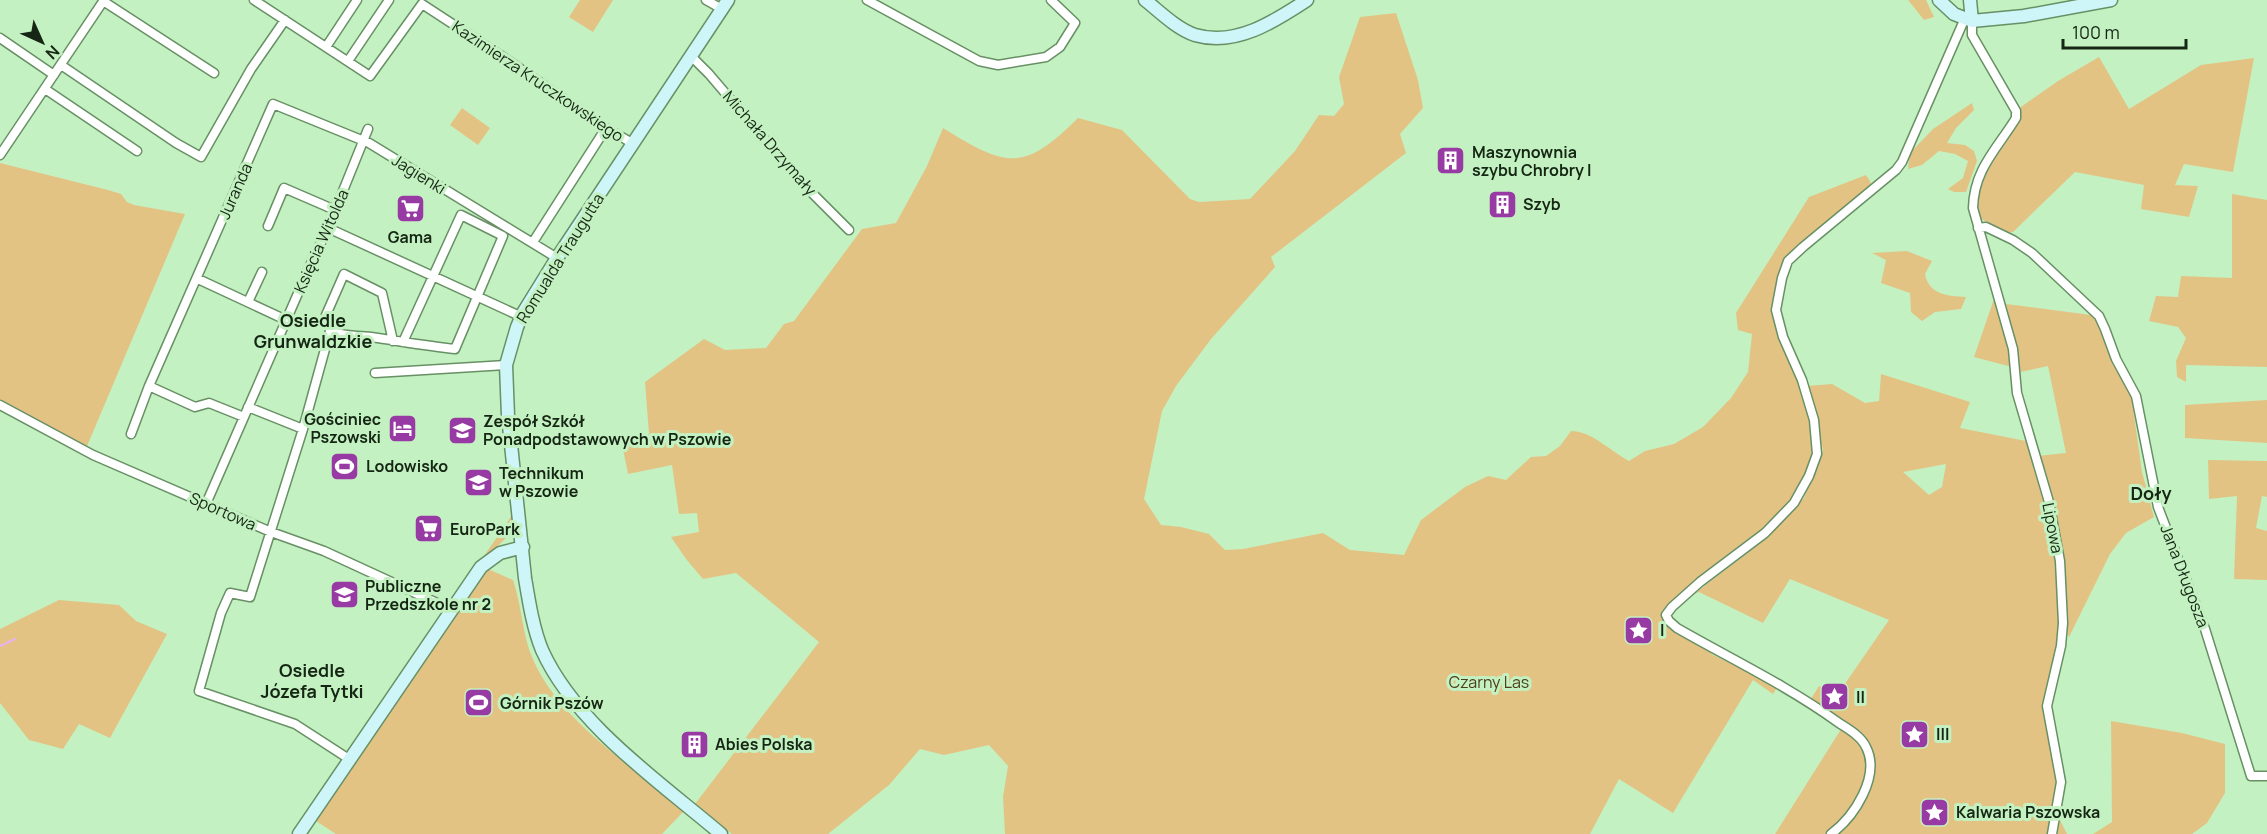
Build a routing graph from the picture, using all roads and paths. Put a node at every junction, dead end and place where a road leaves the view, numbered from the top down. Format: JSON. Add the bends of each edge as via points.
{"nodes":[{"id":1,"x":254,"y":0,"type":"edge"},
{"id":2,"x":272,"y":0,"type":"edge"},
{"id":3,"x":357,"y":0,"type":"edge"},
{"id":4,"x":389,"y":0,"type":"edge"},
{"id":5,"x":706,"y":0,"type":"edge"},
{"id":6,"x":867,"y":0,"type":"edge"},
{"id":7,"x":1051,"y":0,"type":"edge"},
{"id":8,"x":1145,"y":0,"type":"edge"},
{"id":9,"x":1307,"y":0,"type":"edge"},
{"id":10,"x":1939,"y":0,"type":"edge"},
{"id":11,"x":1958,"y":0,"type":"edge"},
{"id":12,"x":1970,"y":0,"type":"edge"},
{"id":13,"x":2111,"y":0,"type":"edge"},
{"id":14,"x":101,"y":2,"type":"edge"},
{"id":15,"x":725,"y":4,"type":"edge"},
{"id":16,"x":267,"y":8,"type":"junction"},
{"id":17,"x":1949,"y":10,"type":"junction"},
{"id":18,"x":285,"y":20,"type":"junction"},
{"id":19,"x":1969,"y":20,"type":"junction"},
{"id":20,"x":0,"y":38,"type":"edge"},
{"id":21,"x":326,"y":47,"type":"junction"},
{"id":22,"x":691,"y":56,"type":"junction"},
{"id":23,"x":348,"y":61,"type":"junction"},
{"id":24,"x":61,"y":65,"type":"junction"},
{"id":25,"x":214,"y":73,"type":"dead end"},
{"id":26,"x":54,"y":75,"type":"junction"},
{"id":27,"x":45,"y":88,"type":"junction"},
{"id":28,"x":273,"y":104,"type":"joint"},
{"id":29,"x":606,"y":128,"type":"junction"},
{"id":30,"x":368,"y":129,"type":"dead end"},
{"id":31,"x":364,"y":141,"type":"junction"},
{"id":32,"x":632,"y":143,"type":"junction"},
{"id":33,"x":137,"y":151,"type":"dead end"},
{"id":34,"x":0,"y":154,"type":"edge"},
{"id":35,"x":335,"y":210,"type":"junction"},
{"id":36,"x":268,"y":226,"type":"dead end"},
{"id":37,"x":328,"y":228,"type":"junction"},
{"id":38,"x":1978,"y":228,"type":"junction"},
{"id":39,"x":849,"y":230,"type":"dead end"},
{"id":40,"x":533,"y":242,"type":"junction"},
{"id":41,"x":557,"y":258,"type":"junction"},
{"id":42,"x":262,"y":272,"type":"dead end"},
{"id":43,"x":433,"y":275,"type":"junction"},
{"id":44,"x":198,"y":279,"type":"junction"},
{"id":45,"x":478,"y":296,"type":"junction"},
{"id":46,"x":248,"y":302,"type":"junction"},
{"id":47,"x":522,"y":316,"type":"junction"},
{"id":48,"x":286,"y":320,"type":"junction"},
{"id":49,"x":330,"y":331,"type":"junction"},
{"id":50,"x":393,"y":341,"type":"junction"},
{"id":51,"x":403,"y":342,"type":"junction"},
{"id":52,"x":506,"y":365,"type":"junction"},
{"id":53,"x":375,"y":373,"type":"dead end"},
{"id":54,"x":149,"y":386,"type":"junction"},
{"id":55,"x":0,"y":405,"type":"edge"},
{"id":56,"x":248,"y":407,"type":"junction"},
{"id":57,"x":243,"y":417,"type":"junction"},
{"id":58,"x":303,"y":429,"type":"junction"},
{"id":59,"x":131,"y":435,"type":"dead end"},
{"id":60,"x":206,"y":504,"type":"junction"},
{"id":61,"x":271,"y":532,"type":"junction"},
{"id":62,"x":523,"y":548,"type":"junction"},
{"id":63,"x":450,"y":609,"type":"junction"},
{"id":64,"x":349,"y":759,"type":"junction"},
{"id":65,"x":2267,"y":776,"type":"edge"},
{"id":66,"x":299,"y":834,"type":"edge"},
{"id":67,"x":721,"y":834,"type":"edge"},
{"id":68,"x":1831,"y":834,"type":"edge"},
{"id":69,"x":2052,"y":834,"type":"edge"}],
"edges":[{"from":1,"to":16,"type":"street","name":"Kazimierza Kruczkowskiego"},
{"from":2,"to":16,"type":"street"},
{"from":3,"to":21,"type":"street"},
{"from":4,"to":23,"type":"street"},
{"from":5,"to":15,"type":"street"},
{"from":6,"to":7,"type":"street","via":[[979,61],[998,64],[1046,57],[1060,47],[1075,22]]},
{"from":8,"to":9,"type":"street","via":[[1195,34],[1224,38],[1262,26]]},
{"from":10,"to":17,"type":"street"},
{"from":11,"to":17,"type":"street"},
{"from":12,"to":19,"type":"street"},
{"from":13,"to":19,"type":"street","via":[[2024,16]]},
{"from":14,"to":24,"type":"street"},
{"from":14,"to":25,"type":"street"},
{"from":15,"to":22,"type":"street","name":"Romualda Traugutta"},
{"from":16,"to":18,"type":"street","name":"Kazimierza Kruczkowskiego"},
{"from":17,"to":19,"type":"street"},
{"from":18,"to":21,"type":"street","name":"Kazimierza Kruczkowskiego"},
{"from":18,"to":24,"type":"street","via":[[247,75],[201,156]]},
{"from":19,"to":38,"type":"street","via":[[1972,34],[2016,111],[2016,118],[1980,172],[1973,194]]},
{"from":19,"to":68,"type":"street","via":[[1902,162],[1803,246],[1788,261],[1782,278],[1776,310],[1814,420],[1817,454],[1809,477],[1794,503],[1765,533],[1700,582],[1666,615],[1677,628],[1779,684],[1863,742],[1870,763],[1868,782],[1859,806]]},
{"from":20,"to":26,"type":"street"},
{"from":21,"to":23,"type":"street","name":"Kazimierza Kruczkowskiego"},
{"from":22,"to":32,"type":"street","name":"Romualda Traugutta"},
{"from":22,"to":39,"type":"street","name":"Michała Drzymały","via":[[802,183]]},
{"from":23,"to":29,"type":"street","name":"Kazimierza Kruczkowskiego","via":[[370,75],[422,4]]},
{"from":24,"to":26,"type":"street"},
{"from":26,"to":27,"type":"street"},
{"from":27,"to":33,"type":"street"},
{"from":27,"to":34,"type":"street"},
{"from":28,"to":31,"type":"street","name":"Jagienki"},
{"from":28,"to":44,"type":"street","name":"Juranda"},
{"from":29,"to":32,"type":"street","name":"Kazimierza Kruczkowskiego"},
{"from":29,"to":40,"type":"street","name":"Romualda Traugutta"},
{"from":30,"to":31,"type":"street","name":"Księcia Witolda"},
{"from":31,"to":35,"type":"street","name":"Księcia Witolda"},
{"from":31,"to":40,"type":"street","name":"Jagienki"},
{"from":32,"to":41,"type":"street","name":"Romualda Traugutta"},
{"from":35,"to":36,"type":"street","via":[[284,188]]},
{"from":35,"to":37,"type":"street","name":"Księcia Witolda"},
{"from":37,"to":43,"type":"street"},
{"from":37,"to":48,"type":"street","name":"Księcia Witolda"},
{"from":38,"to":65,"type":"street","name":"Jana Długosza","via":[[1986,227],[2032,253],[2099,316],[2136,396],[2158,507],[2205,629],[2251,776]]},
{"from":38,"to":69,"type":"street","name":"Lipowa","via":[[2013,349],[2017,393],[2049,502],[2060,561],[2063,623],[2048,706],[2061,782]]},
{"from":40,"to":41,"type":"street","name":"Jagienki"},
{"from":41,"to":47,"type":"street","name":"Romualda Traugutta"},
{"from":42,"to":46,"type":"street"},
{"from":43,"to":45,"type":"street"},
{"from":43,"to":45,"type":"street","via":[[461,215],[503,236]]},
{"from":43,"to":51,"type":"street"},
{"from":44,"to":46,"type":"street"},
{"from":44,"to":54,"type":"street","name":"Juranda"},
{"from":45,"to":47,"type":"street"},
{"from":45,"to":51,"type":"street","via":[[455,349]]},
{"from":46,"to":48,"type":"street"},
{"from":47,"to":52,"type":"street","name":"Romualda Traugutta"},
{"from":48,"to":56,"type":"street","name":"Księcia Witolda"},
{"from":49,"to":50,"type":"street","via":[[342,336]]},
{"from":49,"to":50,"type":"street","via":[[326,315],[345,274],[382,293]]},
{"from":49,"to":58,"type":"street"},
{"from":50,"to":51,"type":"street"},
{"from":52,"to":53,"type":"street"},
{"from":52,"to":62,"type":"street","name":"Romualda Traugutta"},
{"from":54,"to":57,"type":"street","via":[[195,407],[209,403]]},
{"from":54,"to":59,"type":"street","name":"Juranda"},
{"from":55,"to":60,"type":"street","name":"Sportowa","via":[[74,446]]},
{"from":56,"to":57,"type":"street","name":"Księcia Witolda"},
{"from":56,"to":58,"type":"street"},
{"from":57,"to":60,"type":"street","name":"Księcia Witolda"},
{"from":58,"to":61,"type":"street"},
{"from":60,"to":61,"type":"street","name":"Sportowa"},
{"from":61,"to":63,"type":"street","name":"Sportowa"},
{"from":61,"to":64,"type":"street","via":[[250,597],[231,593],[221,613],[199,690],[295,724]]},
{"from":62,"to":63,"type":"street","via":[[504,551],[486,562]]},
{"from":62,"to":67,"type":"street","name":"Romualda Traugutta","via":[[529,602],[542,648],[567,692],[625,753]]},
{"from":63,"to":64,"type":"street"},
{"from":64,"to":66,"type":"street"}]}
